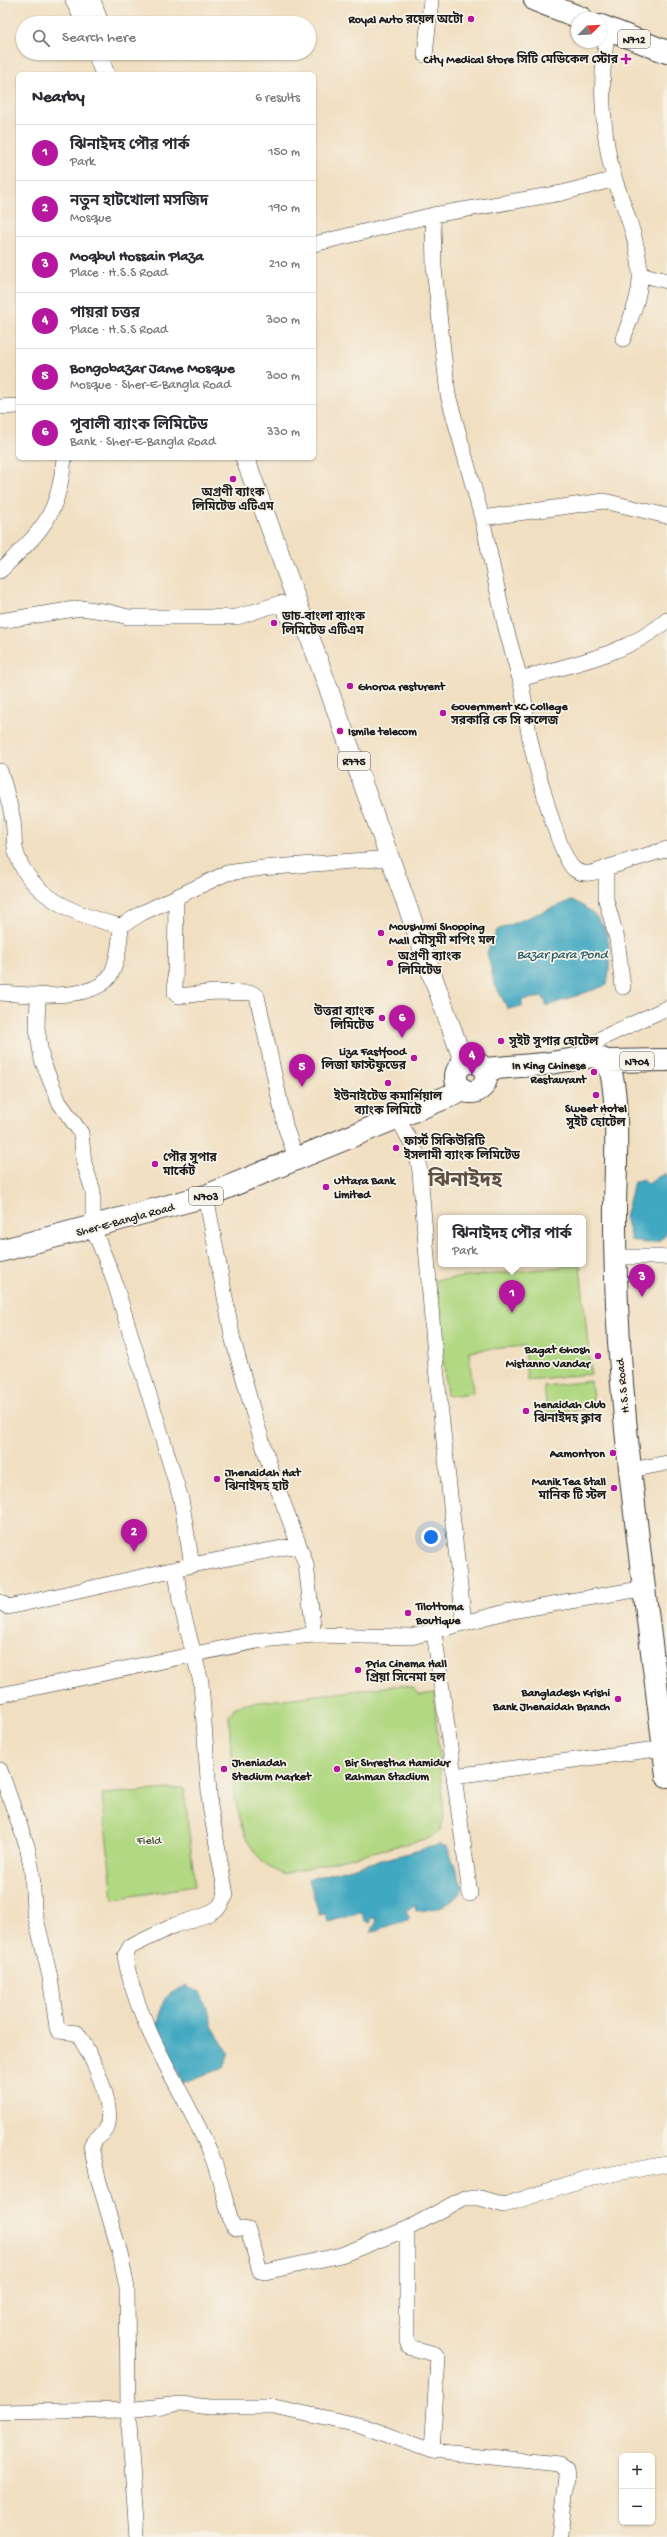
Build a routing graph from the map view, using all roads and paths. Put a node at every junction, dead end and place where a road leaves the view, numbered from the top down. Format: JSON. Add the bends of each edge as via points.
{"nodes":[{"id":1,"x":75,"y":0,"type":"edge"},
{"id":2,"x":91,"y":0,"type":"edge"},
{"id":3,"x":431,"y":0,"type":"edge"},
{"id":4,"x":535,"y":0,"type":"edge"},
{"id":5,"x":571,"y":14,"type":"edge"},
{"id":6,"x":83,"y":16,"type":"edge"},
{"id":7,"x":97,"y":16,"type":"edge"},
{"id":8,"x":607,"y":29,"type":"edge"},
{"id":9,"x":605,"y":48,"type":"edge"},
{"id":10,"x":667,"y":52,"type":"edge"},
{"id":11,"x":425,"y":55,"type":"dead end"},
{"id":12,"x":100,"y":60,"type":"edge"},
{"id":13,"x":113,"y":60,"type":"edge"},
{"id":14,"x":104,"y":72,"type":"edge"},
{"id":15,"x":117,"y":72,"type":"edge"},
{"id":16,"x":615,"y":179,"type":"junction"},
{"id":17,"x":433,"y":215,"type":"junction"},
{"id":18,"x":316,"y":244,"type":"edge"},
{"id":19,"x":640,"y":274,"type":"junction"},
{"id":20,"x":667,"y":282,"type":"edge"},
{"id":21,"x":623,"y":339,"type":"dead end"},
{"id":22,"x":16,"y":406,"type":"edge"},
{"id":23,"x":0,"y":408,"type":"edge"},
{"id":24,"x":64,"y":460,"type":"edge"},
{"id":25,"x":246,"y":460,"type":"edge"},
{"id":26,"x":255,"y":460,"type":"edge"},
{"id":27,"x":667,"y":516,"type":"edge"},
{"id":28,"x":482,"y":518,"type":"junction"},
{"id":29,"x":0,"y":570,"type":"edge"},
{"id":30,"x":667,"y":620,"type":"edge"},
{"id":31,"x":0,"y":621,"type":"edge"},
{"id":32,"x":304,"y":621,"type":"junction"},
{"id":33,"x":520,"y":679,"type":"junction"},
{"id":34,"x":0,"y":771,"type":"edge"},
{"id":35,"x":667,"y":849,"type":"edge"},
{"id":36,"x":391,"y":858,"type":"junction"},
{"id":37,"x":606,"y":868,"type":"junction"},
{"id":38,"x":176,"y":898,"type":"junction"},
{"id":39,"x":121,"y":926,"type":"junction"},
{"id":40,"x":623,"y":987,"type":"dead end"},
{"id":41,"x":0,"y":993,"type":"edge"},
{"id":42,"x":38,"y":996,"type":"junction"},
{"id":43,"x":667,"y":1008,"type":"edge"},
{"id":44,"x":575,"y":1058,"type":"junction"},
{"id":45,"x":667,"y":1060,"type":"edge"},
{"id":46,"x":607,"y":1061,"type":"junction"},
{"id":47,"x":470,"y":1074,"type":"junction"},
{"id":48,"x":401,"y":1116,"type":"junction"},
{"id":49,"x":297,"y":1160,"type":"junction"},
{"id":50,"x":206,"y":1196,"type":"junction"},
{"id":51,"x":93,"y":1228,"type":"junction"},
{"id":52,"x":0,"y":1251,"type":"edge"},
{"id":53,"x":614,"y":1257,"type":"junction"},
{"id":54,"x":667,"y":1257,"type":"edge"},
{"id":55,"x":667,"y":1464,"type":"edge"},
{"id":56,"x":631,"y":1470,"type":"junction"},
{"id":57,"x":298,"y":1545,"type":"junction"},
{"id":58,"x":192,"y":1565,"type":"junction"},
{"id":59,"x":176,"y":1569,"type":"junction"},
{"id":60,"x":646,"y":1588,"type":"junction"},
{"id":61,"x":0,"y":1602,"type":"edge"},
{"id":62,"x":464,"y":1623,"type":"junction"},
{"id":63,"x":434,"y":1632,"type":"junction"},
{"id":64,"x":314,"y":1635,"type":"junction"},
{"id":65,"x":194,"y":1656,"type":"junction"},
{"id":66,"x":661,"y":1670,"type":"edge"},
{"id":67,"x":0,"y":1695,"type":"edge"},
{"id":68,"x":664,"y":1748,"type":"junction"},
{"id":69,"x":0,"y":1770,"type":"edge"},
{"id":70,"x":454,"y":1776,"type":"junction"},
{"id":71,"x":667,"y":1776,"type":"edge"},
{"id":72,"x":470,"y":1894,"type":"dead end"},
{"id":73,"x":667,"y":2164,"type":"edge"},
{"id":74,"x":407,"y":2230,"type":"junction"},
{"id":75,"x":128,"y":2410,"type":"junction"},
{"id":76,"x":0,"y":2412,"type":"edge"},
{"id":77,"x":432,"y":2451,"type":"junction"},
{"id":78,"x":137,"y":2537,"type":"edge"},
{"id":79,"x":560,"y":2537,"type":"edge"}],
"edges":[{"from":1,"to":6,"type":"main road"},
{"from":2,"to":7,"type":"main road"},
{"from":3,"to":11,"type":"street"},
{"from":4,"to":5,"type":"highway"},
{"from":8,"to":10,"type":"highway","number":"N712"},
{"from":9,"to":16,"type":"street","via":[[607,146]]},
{"from":12,"to":14,"type":"main road"},
{"from":13,"to":15,"type":"main road"},
{"from":16,"to":17,"type":"street","via":[[562,193]]},
{"from":16,"to":19,"type":"street","via":[[630,222]]},
{"from":17,"to":18,"type":"street"},
{"from":17,"to":28,"type":"street","via":[[434,268],[448,395]]},
{"from":19,"to":20,"type":"street"},
{"from":19,"to":21,"type":"street","via":[[638,293]]},
{"from":22,"to":23,"type":"street"},
{"from":24,"to":29,"type":"street","via":[[59,493],[45,525]]},
{"from":25,"to":32,"type":"main road","number":"R775"},
{"from":26,"to":47,"type":"main road","number":"R775"},
{"from":27,"to":28,"type":"street","via":[[604,501]]},
{"from":28,"to":33,"type":"street","via":[[505,625]]},
{"from":30,"to":33,"type":"street","via":[[653,631],[591,660]]},
{"from":31,"to":32,"type":"street","via":[[81,608],[128,617],[237,617],[281,603],[290,623]]},
{"from":32,"to":36,"type":"main road","number":"R775"},
{"from":33,"to":37,"type":"street","via":[[538,769],[553,825],[565,857],[574,869],[584,874]]},
{"from":34,"to":39,"type":"street","via":[[13,822],[15,851],[23,869],[36,886],[59,903],[89,917]]},
{"from":35,"to":37,"type":"street"},
{"from":36,"to":38,"type":"street","via":[[227,873]]},
{"from":36,"to":47,"type":"main road","number":"R775"},
{"from":37,"to":40,"type":"street","via":[[606,900],[616,939]]},
{"from":38,"to":39,"type":"street","via":[[142,913]]},
{"from":38,"to":49,"type":"street","via":[[175,993],[179,996],[236,992],[252,993],[257,996],[286,1129]]},
{"from":39,"to":42,"type":"street","via":[[111,975],[102,984],[92,990]]},
{"from":41,"to":42,"type":"street"},
{"from":42,"to":51,"type":"street","via":[[37,1028],[42,1060],[59,1102],[81,1133],[84,1163],[93,1191]]},
{"from":43,"to":44,"type":"street","via":[[602,1038]]},
{"from":44,"to":46,"type":"highway","number":"N703","via":[[594,1056]]},
{"from":44,"to":47,"type":"highway","number":"N703"},
{"from":45,"to":46,"type":"highway","number":"N704"},
{"from":46,"to":53,"type":"highway","name":"H.S.S Road","via":[[614,1088]]},
{"from":47,"to":48,"type":"highway","name":"Sher-E-Bangla Road","number":"N703"},
{"from":48,"to":49,"type":"highway","name":"Sher-E-Bangla Road","number":"N703"},
{"from":48,"to":62,"type":"street","via":[[417,1154],[420,1172],[436,1368]]},
{"from":49,"to":50,"type":"highway","name":"Sher-E-Bangla Road","number":"N703"},
{"from":50,"to":51,"type":"highway","name":"Sher-E-Bangla Road","number":"N703"},
{"from":50,"to":57,"type":"street","via":[[233,1340],[265,1452]]},
{"from":51,"to":52,"type":"highway","name":"Sher-E-Bangla Road","number":"N703"},
{"from":51,"to":58,"type":"street","via":[[113,1277],[181,1500]]},
{"from":53,"to":54,"type":"street"},
{"from":53,"to":56,"type":"highway","name":"H.S.S Road","via":[[619,1360]]},
{"from":55,"to":56,"type":"street"},
{"from":56,"to":60,"type":"highway","name":"H.S.S Road"},
{"from":57,"to":58,"type":"street"},
{"from":57,"to":64,"type":"street","via":[[309,1577]]},
{"from":58,"to":59,"type":"street"},
{"from":59,"to":61,"type":"street","via":[[8,1607]]},
{"from":59,"to":65,"type":"street","via":[[180,1601]]},
{"from":60,"to":62,"type":"street","via":[[506,1612]]},
{"from":60,"to":66,"type":"highway","name":"H.S.S Road"},
{"from":62,"to":63,"type":"street"},
{"from":63,"to":64,"type":"street","via":[[392,1638]]},
{"from":63,"to":70,"type":"street"},
{"from":64,"to":65,"type":"street","via":[[262,1640]]},
{"from":65,"to":67,"type":"street"},
{"from":65,"to":74,"type":"street","via":[[201,1682],[210,1806],[226,1895],[220,1907],[206,1915],[175,1925],[127,1949],[126,1964],[136,1998],[161,2057],[211,2155],[232,2224],[236,2228],[248,2230],[250,2234],[260,2271],[341,2255]]},
{"from":66,"to":68,"type":"highway","name":"H.S.S Road"},
{"from":68,"to":70,"type":"street"},
{"from":68,"to":71,"type":"highway","name":"H.S.S Road"},
{"from":69,"to":75,"type":"street","via":[[28,1846],[34,1910],[50,1977],[57,2028],[59,2031],[77,2033],[104,2085],[108,2124],[106,2130],[91,2146],[127,2288]]},
{"from":70,"to":72,"type":"street"},
{"from":73,"to":74,"type":"street","via":[[584,2179],[504,2205],[480,2198],[464,2198]]},
{"from":74,"to":77,"type":"street","via":[[407,2341],[409,2347],[435,2354],[438,2358]]},
{"from":75,"to":76,"type":"street"},
{"from":75,"to":77,"type":"street","via":[[180,2404],[210,2407],[274,2407],[363,2426]]},
{"from":75,"to":78,"type":"street"},
{"from":77,"to":79,"type":"street","via":[[559,2464],[566,2469],[567,2476]]}]}
